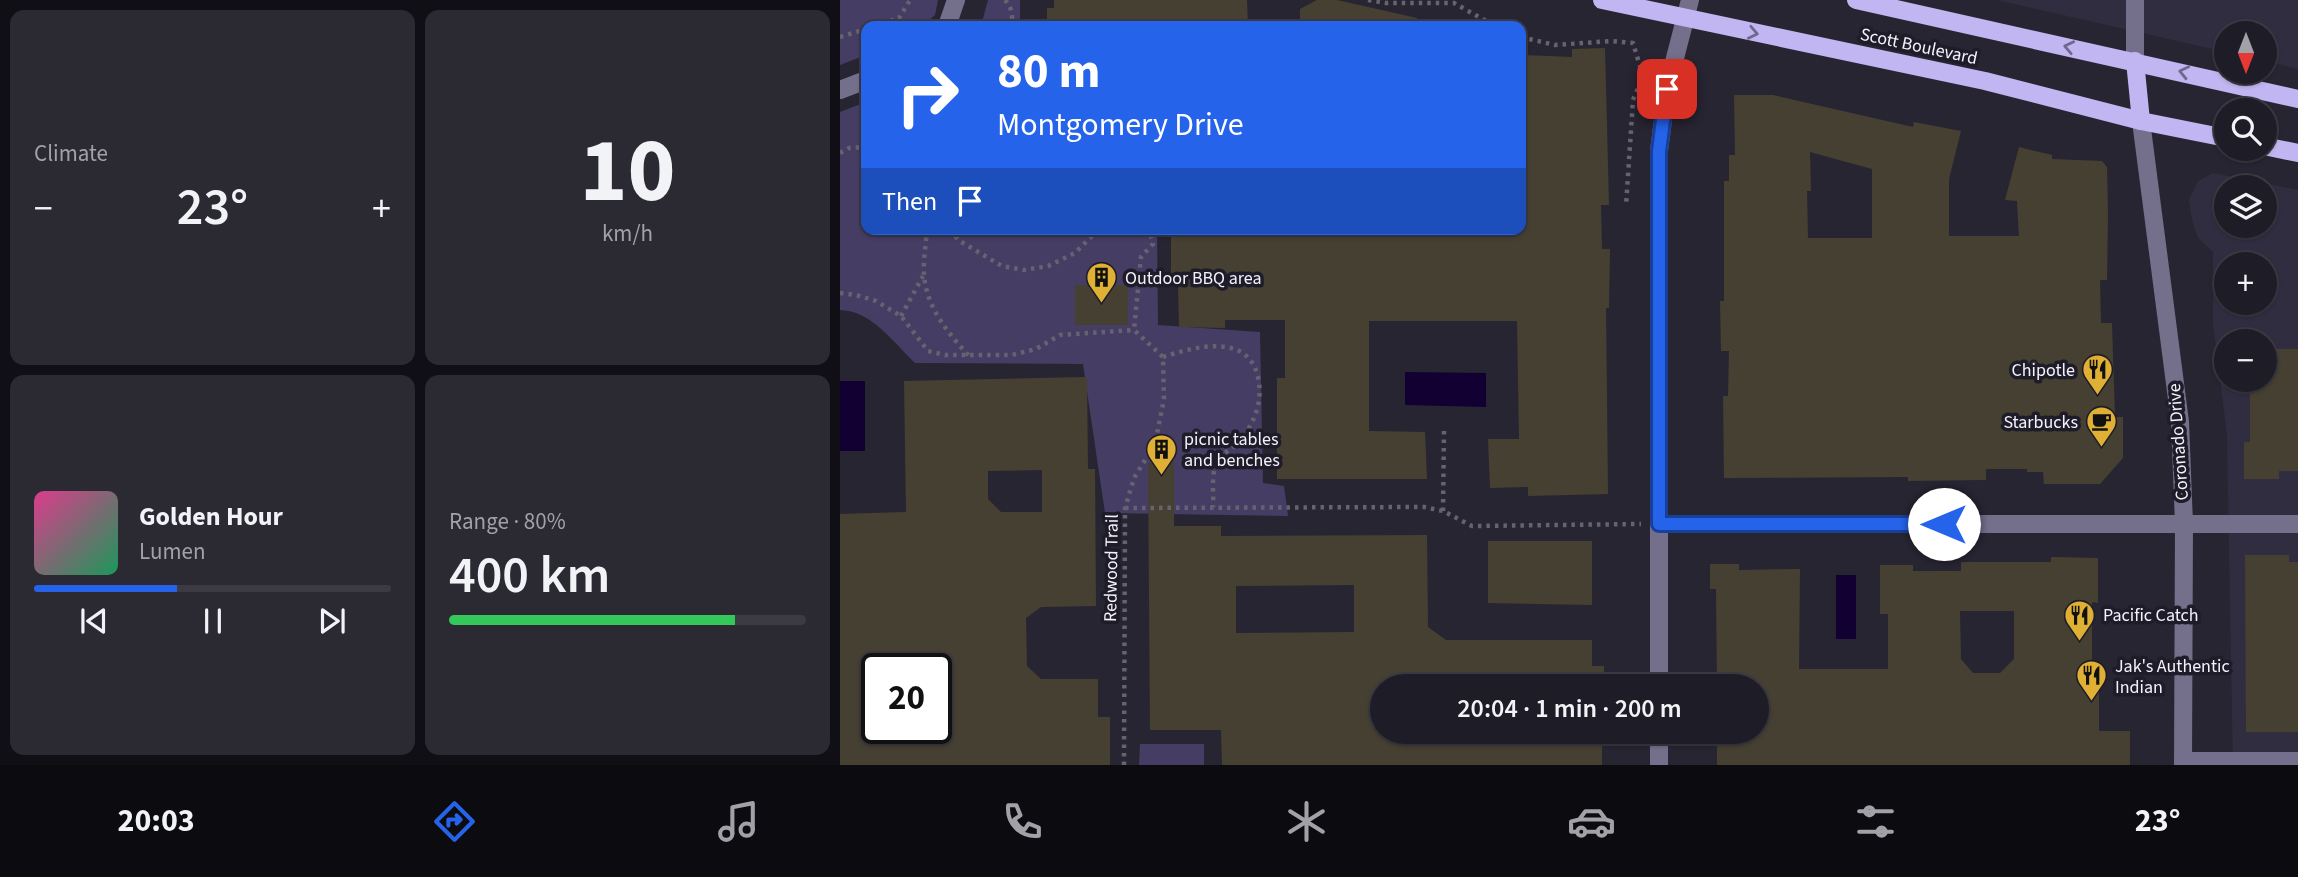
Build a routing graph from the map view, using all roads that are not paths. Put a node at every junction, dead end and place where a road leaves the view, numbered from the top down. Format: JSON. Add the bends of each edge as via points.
{"nodes":[{"id":1,"x":956,"y":0,"type":"edge"},
{"id":2,"x":1602,"y":0,"type":"edge"},
{"id":3,"x":1690,"y":0,"type":"edge"},
{"id":4,"x":1856,"y":0,"type":"edge"},
{"id":5,"x":2135,"y":0,"type":"edge"},
{"id":6,"x":1686,"y":19,"type":"junction"},
{"id":7,"x":949,"y":21,"type":"edge"},
{"id":8,"x":2135,"y":61,"type":"junction"},
{"id":9,"x":861,"y":82,"type":"edge"},
{"id":10,"x":840,"y":90,"type":"edge"},
{"id":11,"x":2298,"y":99,"type":"edge"},
{"id":12,"x":2141,"y":121,"type":"junction"},
{"id":13,"x":2214,"y":136,"type":"edge"},
{"id":14,"x":2277,"y":149,"type":"edge"},
{"id":15,"x":2298,"y":153,"type":"edge"},
{"id":16,"x":1659,"y":524,"type":"junction"},
{"id":17,"x":2183,"y":524,"type":"junction"},
{"id":18,"x":2298,"y":524,"type":"edge"},
{"id":19,"x":1659,"y":674,"type":"edge"},
{"id":20,"x":1659,"y":744,"type":"edge"},
{"id":21,"x":2298,"y":761,"type":"edge"},
{"id":22,"x":2183,"y":763,"type":"edge"},
{"id":23,"x":1659,"y":765,"type":"edge"}],
"edges":[{"from":1,"to":7,"type":"street"},
{"from":2,"to":6,"type":"main road","name":"Scott Boulevard"},
{"from":3,"to":6,"type":"street"},
{"from":8,"to":4,"type":"main road","name":"Scott Boulevard","one_way":true},
{"from":5,"to":8,"type":"street"},
{"from":6,"to":12,"type":"main road","name":"Scott Boulevard","one_way":true,"via":[[1985,82]]},
{"from":6,"to":16,"type":"street","via":[[1667,89],[1659,151]]},
{"from":11,"to":8,"type":"main road","name":"Scott Boulevard","one_way":true},
{"from":8,"to":12,"type":"main road"},
{"from":9,"to":10,"type":"street"},
{"from":12,"to":13,"type":"main road","name":"Scott Boulevard"},
{"from":12,"to":17,"type":"street","name":"Coronado Drive","via":[[2180,422]]},
{"from":14,"to":15,"type":"main road"},
{"from":16,"to":17,"type":"street"},
{"from":16,"to":19,"type":"street"},
{"from":17,"to":18,"type":"street"},
{"from":17,"to":22,"type":"street","name":"Coronado Drive"},
{"from":20,"to":23,"type":"street"},
{"from":21,"to":22,"type":"street"}]}
